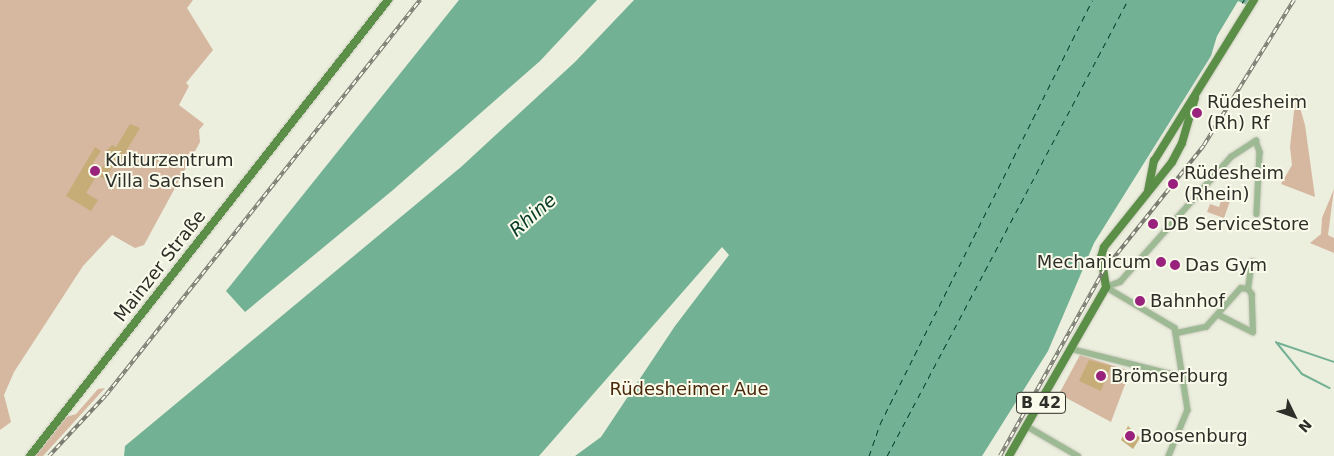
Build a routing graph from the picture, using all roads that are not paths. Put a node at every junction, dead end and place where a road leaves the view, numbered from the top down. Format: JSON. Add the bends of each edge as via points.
{"nodes":[{"id":1,"x":388,"y":0,"type":"edge"},
{"id":2,"x":1254,"y":0,"type":"edge"},
{"id":3,"x":1195,"y":98,"type":"junction"},
{"id":4,"x":1146,"y":195,"type":"junction"},
{"id":5,"x":1257,"y":214,"type":"dead end"},
{"id":6,"x":1252,"y":262,"type":"dead end"},
{"id":7,"x":1106,"y":287,"type":"junction"},
{"id":8,"x":1248,"y":289,"type":"junction"},
{"id":9,"x":1219,"y":315,"type":"junction"},
{"id":10,"x":1177,"y":333,"type":"junction"},
{"id":11,"x":1072,"y":350,"type":"junction"},
{"id":12,"x":1184,"y":377,"type":"junction"},
{"id":13,"x":1028,"y":427,"type":"junction"},
{"id":14,"x":1011,"y":455,"type":"edge"},
{"id":15,"x":30,"y":456,"type":"edge"},
{"id":16,"x":1078,"y":456,"type":"edge"},
{"id":17,"x":1169,"y":456,"type":"edge"}],
"edges":[{"from":1,"to":15,"type":"main road","name":"Mainzer Straße"},
{"from":2,"to":3,"type":"main road"},
{"from":3,"to":4,"type":"main road","via":[[1178,150]]},
{"from":3,"to":4,"type":"main road","via":[[1154,161]]},
{"from":4,"to":7,"type":"main road","via":[[1102,250]]},
{"from":5,"to":7,"type":"street","via":[[1260,152],[1256,141],[1231,156],[1120,282]]},
{"from":6,"to":8,"type":"street"},
{"from":7,"to":10,"type":"street","via":[[1173,323]]},
{"from":7,"to":11,"type":"main road","number":"B 42"},
{"from":8,"to":9,"type":"street","via":[[1240,288]]},
{"from":8,"to":9,"type":"street","via":[[1252,295],[1253,332]]},
{"from":9,"to":10,"type":"street","via":[[1201,329]]},
{"from":10,"to":12,"type":"street"},
{"from":11,"to":12,"type":"street"},
{"from":11,"to":13,"type":"main road","number":"B 42"},
{"from":12,"to":17,"type":"street","via":[[1188,410]]},
{"from":13,"to":14,"type":"main road","number":"B 42"},
{"from":13,"to":16,"type":"street"}]}
